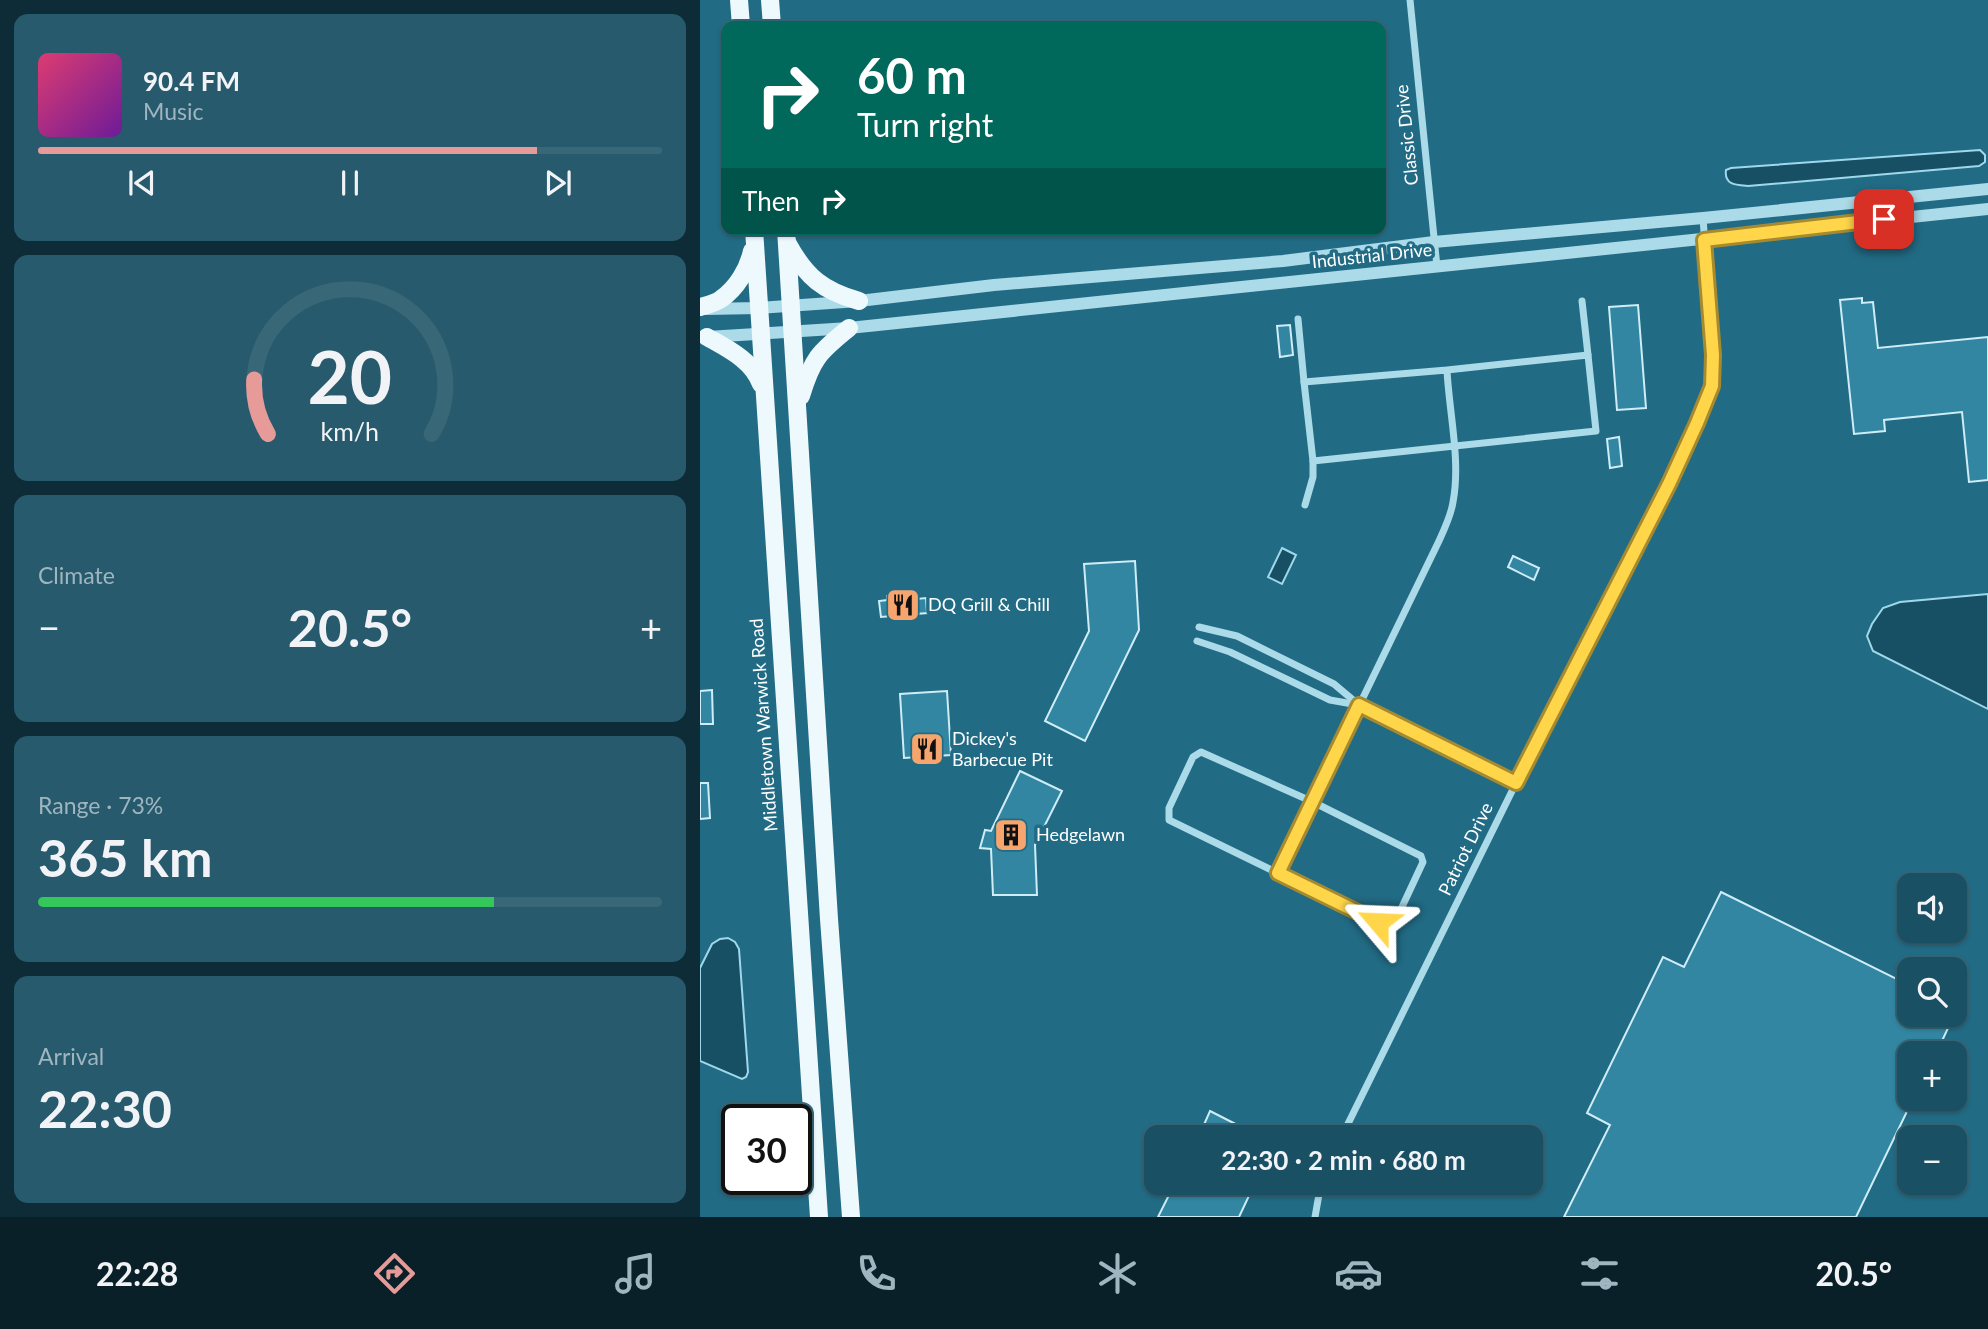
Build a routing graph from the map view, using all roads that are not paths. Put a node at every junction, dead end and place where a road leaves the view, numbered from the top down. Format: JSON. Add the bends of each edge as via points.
{"nodes":[{"id":1,"x":739,"y":0,"type":"edge"},
{"id":2,"x":770,"y":0,"type":"edge"},
{"id":3,"x":1410,"y":0,"type":"edge"},
{"id":4,"x":741,"y":21,"type":"edge"},
{"id":5,"x":772,"y":21,"type":"edge"},
{"id":6,"x":1988,"y":189,"type":"edge"},
{"id":7,"x":1988,"y":209,"type":"edge"},
{"id":8,"x":1703,"y":218,"type":"junction"},
{"id":9,"x":754,"y":235,"type":"edge"},
{"id":10,"x":754,"y":235,"type":"edge"},
{"id":11,"x":786,"y":235,"type":"edge"},
{"id":12,"x":1704,"y":240,"type":"junction"},
{"id":13,"x":1434,"y":242,"type":"junction"},
{"id":14,"x":1437,"y":267,"type":"junction"},
{"id":15,"x":1582,"y":300,"type":"dead end"},
{"id":16,"x":859,"y":301,"type":"junction"},
{"id":17,"x":790,"y":305,"type":"junction"},
{"id":18,"x":700,"y":308,"type":"edge"},
{"id":19,"x":758,"y":309,"type":"junction"},
{"id":20,"x":1298,"y":320,"type":"dead end"},
{"id":21,"x":849,"y":328,"type":"junction"},
{"id":22,"x":792,"y":332,"type":"junction"},
{"id":23,"x":760,"y":333,"type":"junction"},
{"id":24,"x":704,"y":338,"type":"edge"},
{"id":25,"x":1588,"y":355,"type":"junction"},
{"id":26,"x":1447,"y":370,"type":"junction"},
{"id":27,"x":1304,"y":382,"type":"junction"},
{"id":28,"x":764,"y":392,"type":"junction"},
{"id":29,"x":797,"y":409,"type":"junction"},
{"id":30,"x":1455,"y":446,"type":"junction"},
{"id":31,"x":1313,"y":461,"type":"junction"},
{"id":32,"x":1305,"y":505,"type":"dead end"},
{"id":33,"x":1199,"y":626,"type":"dead end"},
{"id":34,"x":1197,"y":641,"type":"dead end"},
{"id":35,"x":1359,"y":705,"type":"junction"},
{"id":36,"x":1516,"y":783,"type":"junction"},
{"id":37,"x":1313,"y":802,"type":"junction"},
{"id":38,"x":1278,"y":873,"type":"junction"},
{"id":39,"x":1347,"y":1125,"type":"edge"},
{"id":40,"x":1319,"y":1195,"type":"edge"},
{"id":41,"x":819,"y":1217,"type":"edge"},
{"id":42,"x":851,"y":1217,"type":"edge"},
{"id":43,"x":1315,"y":1217,"type":"edge"}],
"edges":[{"from":1,"to":4,"type":"main road"},
{"from":2,"to":5,"type":"main road"},
{"from":3,"to":13,"type":"street","name":"Classic Drive"},
{"from":6,"to":8,"type":"street","name":"Industrial Drive"},
{"from":7,"to":12,"type":"street","name":"Industrial Drive"},
{"from":8,"to":12,"type":"street","name":"Patriot Drive"},
{"from":8,"to":13,"type":"street","name":"Industrial Drive"},
{"from":9,"to":18,"type":"main road","via":[[750,262],[740,280],[721,300]]},
{"from":10,"to":19,"type":"main road","name":"Middletown Warwick Road"},
{"from":11,"to":16,"type":"main road","via":[[798,263],[812,277],[837,295]]},
{"from":11,"to":17,"type":"main road"},
{"from":12,"to":14,"type":"street","name":"Industrial Drive"},
{"from":12,"to":36,"type":"street","name":"Patriot Drive","via":[[1712,386],[1669,484]]},
{"from":13,"to":14,"type":"street","name":"Classic Drive"},
{"from":13,"to":16,"type":"street","name":"Industrial Drive"},
{"from":14,"to":21,"type":"street","name":"Industrial Drive"},
{"from":15,"to":25,"type":"street"},
{"from":16,"to":17,"type":"street","name":"Industrial Drive"},
{"from":17,"to":19,"type":"street","name":"Industrial Drive"},
{"from":17,"to":22,"type":"main road"},
{"from":18,"to":19,"type":"street","name":"Industrial Drive"},
{"from":19,"to":23,"type":"main road","name":"Middletown Warwick Road"},
{"from":20,"to":27,"type":"street"},
{"from":21,"to":22,"type":"street","name":"Industrial Drive"},
{"from":21,"to":29,"type":"main road","via":[[824,348],[809,370]]},
{"from":22,"to":23,"type":"street","name":"Industrial Drive"},
{"from":22,"to":29,"type":"main road"},
{"from":23,"to":24,"type":"street","name":"Industrial Drive"},
{"from":23,"to":28,"type":"main road","name":"Middletown Warwick Road"},
{"from":24,"to":28,"type":"main road","via":[[744,360],[757,374]]},
{"from":25,"to":26,"type":"street"},
{"from":25,"to":30,"type":"street","via":[[1596,431]]},
{"from":26,"to":27,"type":"street"},
{"from":26,"to":30,"type":"street"},
{"from":27,"to":31,"type":"street"},
{"from":28,"to":41,"type":"main road","name":"Middletown Warwick Road"},
{"from":29,"to":42,"type":"main road"},
{"from":30,"to":31,"type":"street"},
{"from":30,"to":35,"type":"street","via":[[1453,502],[1445,527]]},
{"from":31,"to":32,"type":"street"},
{"from":33,"to":35,"type":"street","via":[[1237,636],[1334,684]]},
{"from":34,"to":35,"type":"street","via":[[1330,700]]},
{"from":35,"to":36,"type":"street"},
{"from":35,"to":37,"type":"street"},
{"from":36,"to":39,"type":"street","name":"Patriot Drive"},
{"from":37,"to":38,"type":"street"},
{"from":37,"to":38,"type":"street","via":[[1201,752],[1193,757],[1169,807],[1170,820]]},
{"from":37,"to":38,"type":"street","via":[[1421,856],[1420,872],[1391,925]]},
{"from":40,"to":43,"type":"street"}]}
